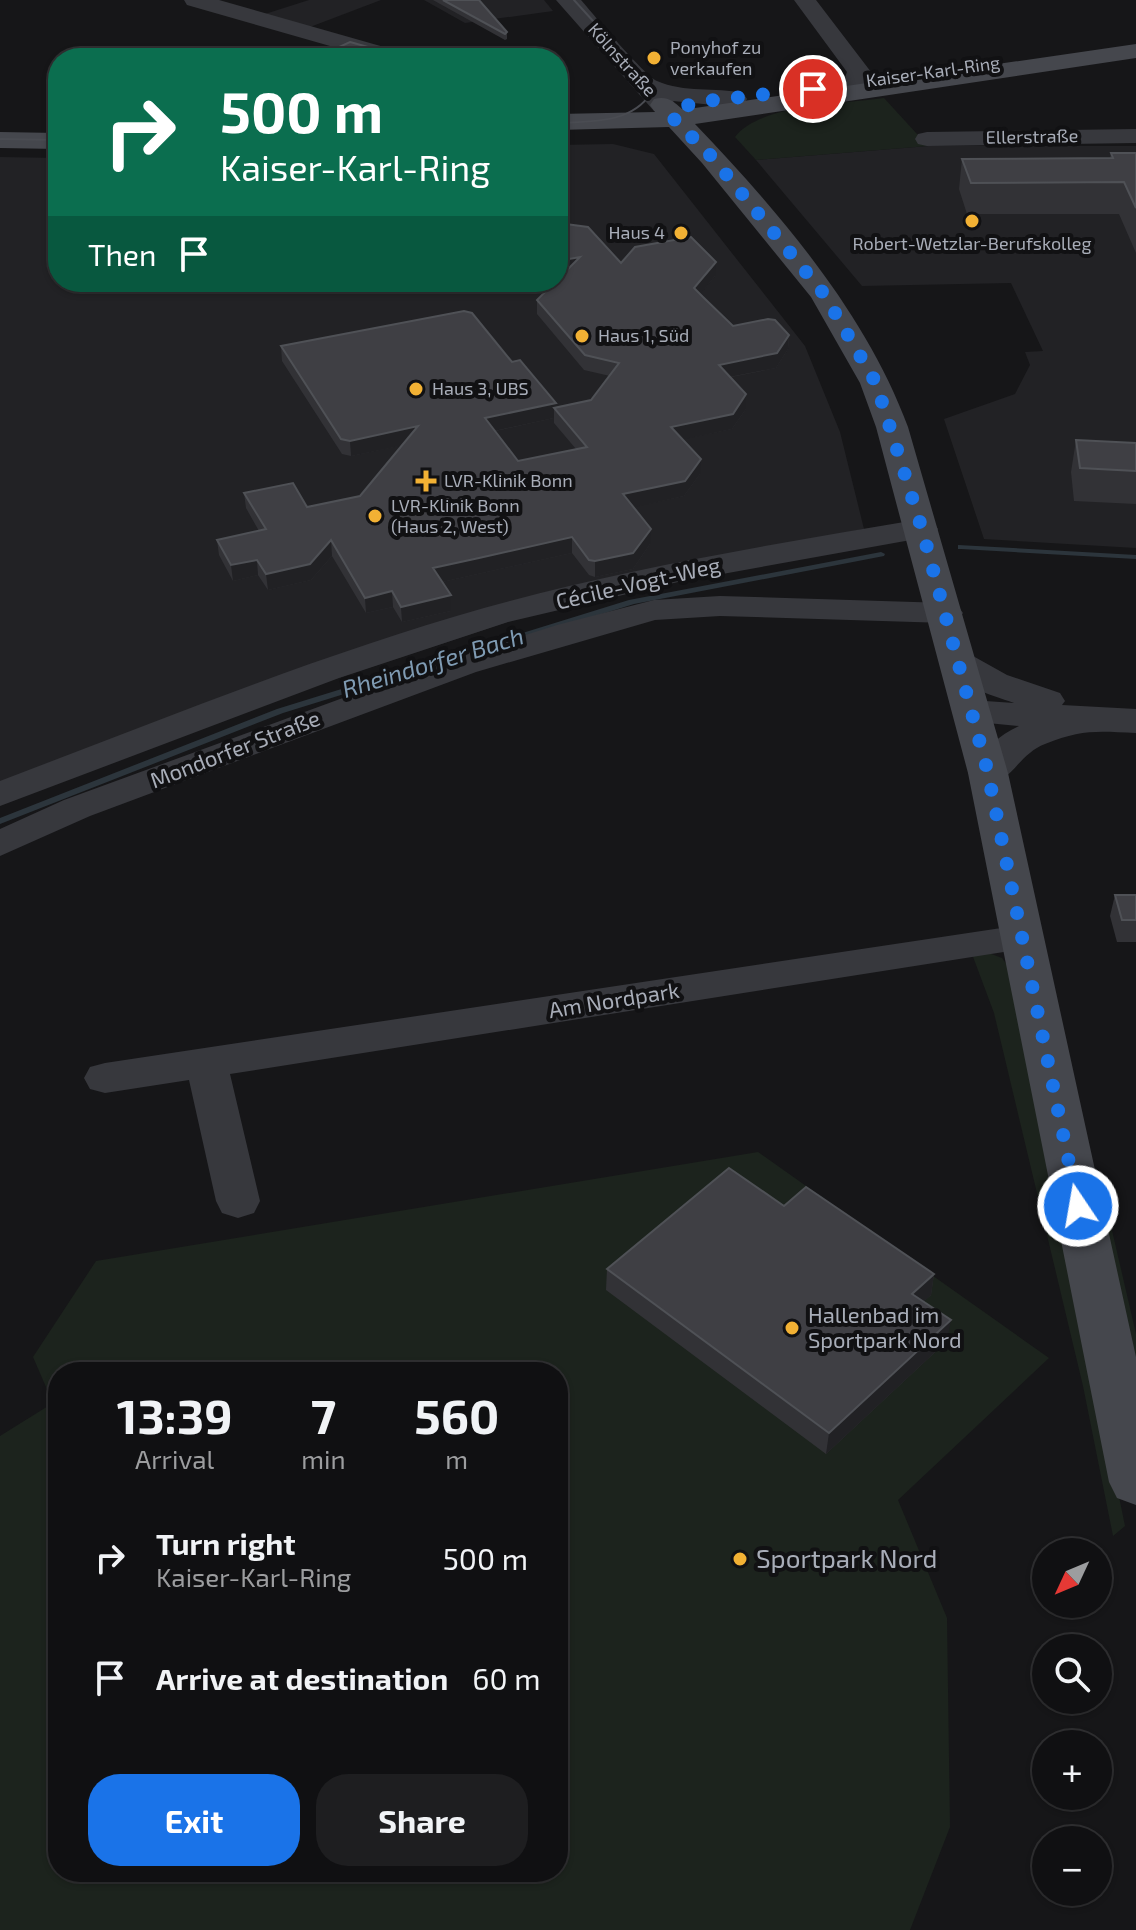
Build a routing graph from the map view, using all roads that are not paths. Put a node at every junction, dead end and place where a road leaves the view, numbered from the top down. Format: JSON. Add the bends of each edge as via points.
{"nodes":[{"id":1,"x":195,"y":0,"type":"edge"},
{"id":2,"x":568,"y":0,"type":"edge"},
{"id":3,"x":805,"y":0,"type":"edge"},
{"id":4,"x":1136,"y":41,"type":"edge"},
{"id":5,"x":362,"y":48,"type":"edge"},
{"id":6,"x":1136,"y":51,"type":"edge"},
{"id":7,"x":855,"y":83,"type":"junction"},
{"id":8,"x":734,"y":105,"type":"junction"},
{"id":9,"x":659,"y":110,"type":"junction"},
{"id":10,"x":587,"y":120,"type":"junction"},
{"id":11,"x":568,"y":121,"type":"edge"},
{"id":12,"x":1136,"y":136,"type":"edge"},
{"id":13,"x":927,"y":139,"type":"dead end"},
{"id":14,"x":0,"y":140,"type":"edge"},
{"id":15,"x":48,"y":141,"type":"edge"},
{"id":16,"x":708,"y":152,"type":"junction"},
{"id":17,"x":922,"y":529,"type":"junction"},
{"id":18,"x":946,"y":613,"type":"junction"},
{"id":19,"x":960,"y":664,"type":"junction"},
{"id":20,"x":971,"y":712,"type":"junction"},
{"id":21,"x":1094,"y":717,"type":"junction"},
{"id":22,"x":1136,"y":721,"type":"edge"},
{"id":23,"x":988,"y":773,"type":"junction"},
{"id":24,"x":0,"y":794,"type":"edge"},
{"id":25,"x":0,"y":844,"type":"edge"},
{"id":26,"x":1021,"y":938,"type":"junction"},
{"id":27,"x":206,"y":1063,"type":"junction"},
{"id":28,"x":105,"y":1078,"type":"dead end"},
{"id":29,"x":238,"y":1201,"type":"dead end"},
{"id":30,"x":1136,"y":1482,"type":"edge"}],
"edges":[{"from":1,"to":5,"type":"street"},
{"from":2,"to":9,"type":"street","name":"Kölnstraße"},
{"from":3,"to":7,"type":"street","via":[[859,72]]},
{"from":4,"to":7,"type":"main road","name":"Kaiser-Karl-Ring"},
{"from":6,"to":8,"type":"main road","name":"Kaiser-Karl-Ring"},
{"from":7,"to":8,"type":"main road","name":"Kaiser-Karl-Ring"},
{"from":8,"to":9,"type":"main road","name":"Kaiser-Karl-Ring"},
{"from":8,"to":9,"type":"main road","name":"Kaiser-Karl-Ring","via":[[697,102]]},
{"from":8,"to":9,"type":"street","via":[[680,95]]},
{"from":8,"to":16,"type":"main road","via":[[712,133]]},
{"from":9,"to":10,"type":"main road","name":"Kaiser-Karl-Ring"},
{"from":9,"to":16,"type":"main road","name":"Kölnstraße"},
{"from":10,"to":11,"type":"main road","name":"Kaiser-Karl-Ring"},
{"from":10,"to":16,"type":"main road"},
{"from":12,"to":13,"type":"street","name":"Ellerstraße"},
{"from":14,"to":15,"type":"main road"},
{"from":16,"to":17,"type":"main road","name":"Kölnstraße","via":[[824,294],[857,347],[886,412]]},
{"from":17,"to":18,"type":"main road","name":"Kölnstraße"},
{"from":17,"to":24,"type":"street","name":"Cécile-Vogt-Weg","via":[[754,556],[439,633]]},
{"from":18,"to":19,"type":"main road","name":"Kölnstraße"},
{"from":18,"to":25,"type":"street","name":"Mondorfer Straße","via":[[720,606],[654,610],[450,670],[91,803]]},
{"from":19,"to":20,"type":"main road","name":"Kölnstraße"},
{"from":19,"to":21,"type":"street","via":[[1010,689]]},
{"from":20,"to":21,"type":"street"},
{"from":20,"to":23,"type":"main road","name":"Kölnstraße"},
{"from":21,"to":22,"type":"street"},
{"from":21,"to":23,"type":"street","via":[[1020,739]]},
{"from":23,"to":26,"type":"main road","name":"Kölnstraße"},
{"from":26,"to":27,"type":"street","name":"Am Nordpark"},
{"from":26,"to":30,"type":"main road","name":"Kölnstraße"},
{"from":27,"to":28,"type":"street","name":"Am Nordpark"},
{"from":27,"to":29,"type":"street"}]}
